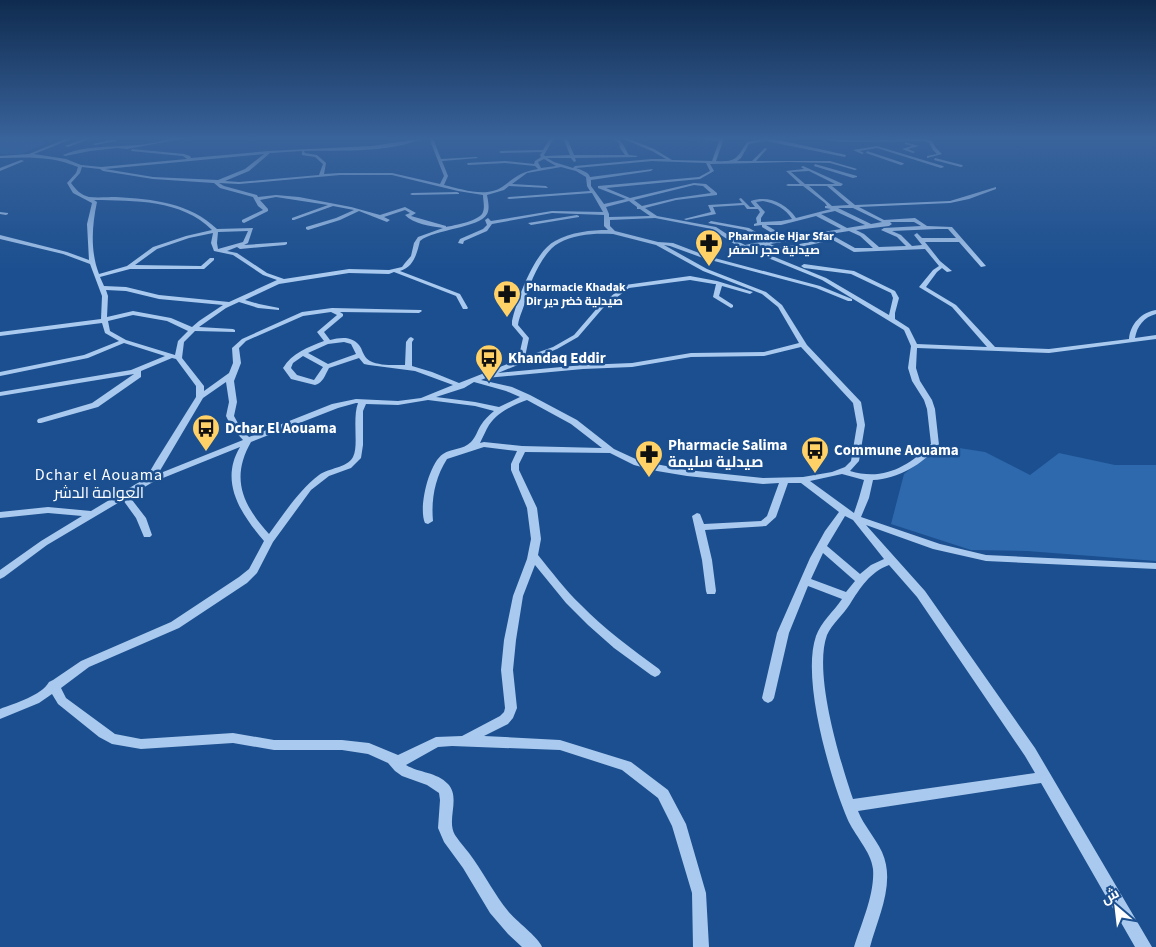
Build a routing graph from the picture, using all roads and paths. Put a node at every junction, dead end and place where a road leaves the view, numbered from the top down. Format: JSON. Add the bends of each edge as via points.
{"nodes":[{"id":1,"x":71,"y":182,"type":"edge"},
{"id":2,"x":219,"y":182,"type":"edge"},
{"id":3,"x":225,"y":182,"type":"edge"},
{"id":4,"x":257,"y":182,"type":"edge"},
{"id":5,"x":425,"y":182,"type":"edge"},
{"id":6,"x":443,"y":182,"type":"edge"},
{"id":7,"x":511,"y":182,"type":"edge"},
{"id":8,"x":589,"y":182,"type":"edge"},
{"id":9,"x":591,"y":182,"type":"edge"},
{"id":10,"x":653,"y":182,"type":"edge"},
{"id":11,"x":799,"y":182,"type":"edge"},
{"id":12,"x":835,"y":182,"type":"edge"},
{"id":13,"x":507,"y":185,"type":"junction"},
{"id":14,"x":788,"y":185,"type":"dead end"},
{"id":15,"x":441,"y":186,"type":"junction"},
{"id":16,"x":803,"y":186,"type":"junction"},
{"id":17,"x":829,"y":186,"type":"junction"},
{"id":18,"x":546,"y":187,"type":"dead end"},
{"id":19,"x":600,"y":187,"type":"junction"},
{"id":20,"x":994,"y":188,"type":"dead end"},
{"id":21,"x":464,"y":192,"type":"junction"},
{"id":22,"x":592,"y":192,"type":"junction"},
{"id":23,"x":412,"y":194,"type":"dead end"},
{"id":24,"x":485,"y":194,"type":"junction"},
{"id":25,"x":541,"y":195,"type":"junction"},
{"id":26,"x":88,"y":198,"type":"junction"},
{"id":27,"x":509,"y":198,"type":"dead end"},
{"id":28,"x":256,"y":199,"type":"junction"},
{"id":29,"x":741,"y":199,"type":"dead end"},
{"id":30,"x":630,"y":201,"type":"junction"},
{"id":31,"x":745,"y":204,"type":"junction"},
{"id":32,"x":332,"y":205,"type":"junction"},
{"id":33,"x":603,"y":206,"type":"junction"},
{"id":34,"x":550,"y":207,"type":"junction"},
{"id":35,"x":855,"y":207,"type":"junction"},
{"id":36,"x":639,"y":208,"type":"junction"},
{"id":37,"x":759,"y":208,"type":"junction"},
{"id":38,"x":832,"y":209,"type":"junction"},
{"id":39,"x":358,"y":210,"type":"junction"},
{"id":40,"x":584,"y":212,"type":"junction"},
{"id":41,"x":817,"y":214,"type":"junction"},
{"id":42,"x":760,"y":215,"type":"junction"},
{"id":43,"x":381,"y":216,"type":"junction"},
{"id":44,"x":483,"y":216,"type":"junction"},
{"id":45,"x":607,"y":217,"type":"junction"},
{"id":46,"x":655,"y":218,"type":"junction"},
{"id":47,"x":294,"y":219,"type":"dead end"},
{"id":48,"x":686,"y":219,"type":"junction"},
{"id":49,"x":794,"y":219,"type":"junction"},
{"id":50,"x":387,"y":220,"type":"dead end"},
{"id":51,"x":675,"y":220,"type":"junction"},
{"id":52,"x":244,"y":221,"type":"dead end"},
{"id":53,"x":787,"y":222,"type":"junction"},
{"id":54,"x":887,"y":222,"type":"junction"},
{"id":55,"x":490,"y":223,"type":"junction"},
{"id":56,"x":531,"y":223,"type":"dead end"},
{"id":57,"x":761,"y":224,"type":"junction"},
{"id":58,"x":869,"y":226,"type":"junction"},
{"id":59,"x":861,"y":227,"type":"junction"},
{"id":60,"x":925,"y":227,"type":"junction"},
{"id":61,"x":934,"y":227,"type":"junction"},
{"id":62,"x":308,"y":228,"type":"dead end"},
{"id":63,"x":447,"y":228,"type":"junction"},
{"id":64,"x":744,"y":228,"type":"junction"},
{"id":65,"x":897,"y":229,"type":"junction"},
{"id":66,"x":849,"y":230,"type":"junction"},
{"id":67,"x":884,"y":230,"type":"junction"},
{"id":68,"x":216,"y":231,"type":"junction"},
{"id":69,"x":612,"y":232,"type":"junction"},
{"id":70,"x":725,"y":234,"type":"junction"},
{"id":71,"x":826,"y":234,"type":"junction"},
{"id":72,"x":759,"y":236,"type":"junction"},
{"id":73,"x":0,"y":237,"type":"edge"},
{"id":74,"x":787,"y":239,"type":"junction"},
{"id":75,"x":732,"y":240,"type":"junction"},
{"id":76,"x":944,"y":240,"type":"junction"},
{"id":77,"x":961,"y":240,"type":"junction"},
{"id":78,"x":766,"y":242,"type":"junction"},
{"id":79,"x":820,"y":242,"type":"dead end"},
{"id":80,"x":285,"y":243,"type":"dead end"},
{"id":81,"x":461,"y":243,"type":"dead end"},
{"id":82,"x":658,"y":244,"type":"junction"},
{"id":83,"x":926,"y":246,"type":"junction"},
{"id":84,"x":234,"y":247,"type":"junction"},
{"id":85,"x":745,"y":247,"type":"junction"},
{"id":86,"x":910,"y":247,"type":"junction"},
{"id":87,"x":877,"y":248,"type":"junction"},
{"id":88,"x":219,"y":251,"type":"junction"},
{"id":89,"x":212,"y":259,"type":"dead end"},
{"id":90,"x":92,"y":263,"type":"junction"},
{"id":91,"x":792,"y":264,"type":"junction"},
{"id":92,"x":942,"y":266,"type":"junction"},
{"id":93,"x":983,"y":266,"type":"dead end"},
{"id":94,"x":129,"y":267,"type":"junction"},
{"id":95,"x":396,"y":271,"type":"junction"},
{"id":96,"x":949,"y":271,"type":"dead end"},
{"id":97,"x":97,"y":276,"type":"junction"},
{"id":98,"x":282,"y":280,"type":"junction"},
{"id":99,"x":719,"y":284,"type":"junction"},
{"id":100,"x":102,"y":288,"type":"junction"},
{"id":101,"x":764,"y":293,"type":"junction"},
{"id":102,"x":239,"y":300,"type":"junction"},
{"id":103,"x":229,"y":304,"type":"junction"},
{"id":104,"x":731,"y":306,"type":"dead end"},
{"id":105,"x":465,"y":308,"type":"dead end"},
{"id":106,"x":871,"y":308,"type":"junction"},
{"id":107,"x":277,"y":309,"type":"dead end"},
{"id":108,"x":334,"y":310,"type":"junction"},
{"id":109,"x":419,"y":311,"type":"dead end"},
{"id":110,"x":1156,"y":312,"type":"edge"},
{"id":111,"x":104,"y":320,"type":"junction"},
{"id":112,"x":892,"y":321,"type":"junction"},
{"id":113,"x":193,"y":329,"type":"junction"},
{"id":114,"x":233,"y":331,"type":"dead end"},
{"id":115,"x":0,"y":334,"type":"edge"},
{"id":116,"x":1156,"y":338,"type":"edge"},
{"id":117,"x":411,"y":339,"type":"dead end"},
{"id":118,"x":1132,"y":339,"type":"junction"},
{"id":119,"x":124,"y":340,"type":"junction"},
{"id":120,"x":327,"y":341,"type":"junction"},
{"id":121,"x":803,"y":344,"type":"junction"},
{"id":122,"x":914,"y":346,"type":"junction"},
{"id":123,"x":992,"y":348,"type":"junction"},
{"id":124,"x":303,"y":353,"type":"junction"},
{"id":125,"x":360,"y":355,"type":"junction"},
{"id":126,"x":174,"y":357,"type":"junction"},
{"id":127,"x":521,"y":361,"type":"junction"},
{"id":128,"x":327,"y":366,"type":"junction"},
{"id":129,"x":408,"y":368,"type":"junction"},
{"id":130,"x":137,"y":371,"type":"junction"},
{"id":131,"x":0,"y":374,"type":"edge"},
{"id":132,"x":231,"y":375,"type":"junction"},
{"id":133,"x":483,"y":376,"type":"junction"},
{"id":134,"x":474,"y":380,"type":"junction"},
{"id":135,"x":461,"y":386,"type":"junction"},
{"id":136,"x":0,"y":394,"type":"edge"},
{"id":137,"x":200,"y":397,"type":"junction"},
{"id":138,"x":527,"y":397,"type":"junction"},
{"id":139,"x":428,"y":398,"type":"junction"},
{"id":140,"x":362,"y":401,"type":"junction"},
{"id":141,"x":500,"y":410,"type":"junction"},
{"id":142,"x":40,"y":421,"type":"dead end"},
{"id":143,"x":248,"y":441,"type":"junction"},
{"id":144,"x":470,"y":448,"type":"junction"},
{"id":145,"x":522,"y":449,"type":"junction"},
{"id":146,"x":611,"y":451,"type":"junction"},
{"id":147,"x":842,"y":471,"type":"junction"},
{"id":148,"x":869,"y":478,"type":"junction"},
{"id":149,"x":150,"y":480,"type":"junction"},
{"id":150,"x":785,"y":480,"type":"junction"},
{"id":151,"x":803,"y":480,"type":"junction"},
{"id":152,"x":123,"y":495,"type":"junction"},
{"id":153,"x":844,"y":512,"type":"junction"},
{"id":154,"x":90,"y":514,"type":"junction"},
{"id":155,"x":0,"y":515,"type":"edge"},
{"id":156,"x":697,"y":516,"type":"dead end"},
{"id":157,"x":856,"y":518,"type":"junction"},
{"id":158,"x":428,"y":522,"type":"dead end"},
{"id":159,"x":700,"y":527,"type":"junction"},
{"id":160,"x":146,"y":535,"type":"dead end"},
{"id":161,"x":269,"y":542,"type":"junction"},
{"id":162,"x":821,"y":546,"type":"junction"},
{"id":163,"x":533,"y":556,"type":"junction"},
{"id":164,"x":891,"y":560,"type":"junction"},
{"id":165,"x":1156,"y":566,"type":"edge"},
{"id":166,"x":0,"y":576,"type":"edge"},
{"id":167,"x":860,"y":580,"type":"junction"},
{"id":168,"x":805,"y":581,"type":"junction"},
{"id":169,"x":711,"y":590,"type":"dead end"},
{"id":170,"x":848,"y":597,"type":"junction"},
{"id":171,"x":655,"y":672,"type":"dead end"},
{"id":172,"x":53,"y":685,"type":"junction"},
{"id":173,"x":768,"y":698,"type":"dead end"},
{"id":174,"x":0,"y":714,"type":"edge"},
{"id":175,"x":463,"y":742,"type":"junction"},
{"id":176,"x":393,"y":760,"type":"junction"},
{"id":177,"x":1045,"y":778,"type":"junction"},
{"id":178,"x":849,"y":806,"type":"junction"},
{"id":179,"x":534,"y":947,"type":"edge"},
{"id":180,"x":701,"y":947,"type":"edge"},
{"id":181,"x":862,"y":947,"type":"edge"},
{"id":182,"x":1144,"y":947,"type":"edge"}],
"edges":[{"from":1,"to":26,"type":"street","via":[[75,192]]},
{"from":2,"to":28,"type":"street","via":[[216,184],[248,193]]},
{"from":3,"to":4,"type":"street"},
{"from":5,"to":15,"type":"street"},
{"from":6,"to":15,"type":"street"},
{"from":7,"to":13,"type":"street"},
{"from":8,"to":22,"type":"street"},
{"from":9,"to":19,"type":"street"},
{"from":10,"to":19,"type":"street"},
{"from":11,"to":16,"type":"street"},
{"from":12,"to":17,"type":"street","via":[[841,185]]},
{"from":13,"to":18,"type":"street"},
{"from":13,"to":24,"type":"street"},
{"from":14,"to":16,"type":"street"},
{"from":15,"to":21,"type":"street"},
{"from":16,"to":17,"type":"street"},
{"from":16,"to":38,"type":"street"},
{"from":17,"to":35,"type":"street"},
{"from":19,"to":30,"type":"street"},
{"from":20,"to":35,"type":"street","via":[[950,202]]},
{"from":21,"to":23,"type":"street"},
{"from":21,"to":24,"type":"street"},
{"from":22,"to":25,"type":"street"},
{"from":22,"to":33,"type":"street"},
{"from":24,"to":44,"type":"street"},
{"from":25,"to":27,"type":"street"},
{"from":25,"to":34,"type":"street"},
{"from":26,"to":68,"type":"street","via":[[142,201],[178,208],[201,217]]},
{"from":26,"to":90,"type":"street","via":[[95,204],[90,218]]},
{"from":28,"to":32,"type":"street","via":[[277,196]]},
{"from":28,"to":52,"type":"street","via":[[266,210]]},
{"from":29,"to":31,"type":"street"},
{"from":30,"to":33,"type":"street"},
{"from":30,"to":36,"type":"street"},
{"from":30,"to":36,"type":"street","via":[[697,184],[706,186],[715,194]]},
{"from":31,"to":37,"type":"street","via":[[749,208]]},
{"from":31,"to":48,"type":"street","via":[[710,206],[714,213]]},
{"from":32,"to":39,"type":"street"},
{"from":32,"to":47,"type":"street"},
{"from":33,"to":45,"type":"street"},
{"from":34,"to":40,"type":"street"},
{"from":34,"to":55,"type":"street"},
{"from":35,"to":38,"type":"street"},
{"from":35,"to":54,"type":"street"},
{"from":36,"to":46,"type":"street"},
{"from":37,"to":42,"type":"street","via":[[763,212]]},
{"from":37,"to":49,"type":"street","via":[[753,202],[768,200],[785,209]]},
{"from":38,"to":41,"type":"street"},
{"from":38,"to":49,"type":"street","via":[[810,210]]},
{"from":38,"to":58,"type":"street"},
{"from":38,"to":59,"type":"street"},
{"from":39,"to":43,"type":"street"},
{"from":39,"to":62,"type":"street"},
{"from":40,"to":45,"type":"street"},
{"from":40,"to":56,"type":"street"},
{"from":41,"to":49,"type":"street"},
{"from":41,"to":66,"type":"street"},
{"from":42,"to":53,"type":"street"},
{"from":42,"to":57,"type":"street","via":[[758,220]]},
{"from":43,"to":50,"type":"street"},
{"from":43,"to":63,"type":"street","via":[[405,208],[414,213],[407,215],[409,217]]},
{"from":44,"to":55,"type":"street"},
{"from":44,"to":63,"type":"street","via":[[474,222]]},
{"from":45,"to":46,"type":"street"},
{"from":45,"to":69,"type":"street","via":[[607,226]]},
{"from":46,"to":51,"type":"street"},
{"from":48,"to":51,"type":"street"},
{"from":48,"to":64,"type":"street"},
{"from":49,"to":53,"type":"street"},
{"from":51,"to":70,"type":"street","via":[[708,226]]},
{"from":53,"to":57,"type":"street"},
{"from":54,"to":58,"type":"street"},
{"from":54,"to":60,"type":"street","via":[[915,220]]},
{"from":54,"to":65,"type":"street"},
{"from":55,"to":81,"type":"street","via":[[485,230]]},
{"from":57,"to":64,"type":"street"},
{"from":57,"to":74,"type":"street"},
{"from":58,"to":59,"type":"street"},
{"from":58,"to":67,"type":"street"},
{"from":59,"to":66,"type":"street"},
{"from":60,"to":61,"type":"street"},
{"from":60,"to":65,"type":"street"},
{"from":61,"to":76,"type":"street"},
{"from":61,"to":77,"type":"street","via":[[950,228]]},
{"from":63,"to":95,"type":"street","via":[[419,238],[416,251],[407,264]]},
{"from":64,"to":70,"type":"street"},
{"from":64,"to":72,"type":"street"},
{"from":65,"to":67,"type":"street"},
{"from":66,"to":71,"type":"street"},
{"from":66,"to":87,"type":"street","via":[[862,235]]},
{"from":67,"to":86,"type":"street","via":[[900,237]]},
{"from":68,"to":84,"type":"street","via":[[251,229],[245,243]]},
{"from":68,"to":88,"type":"street","via":[[215,247]]},
{"from":68,"to":94,"type":"street","via":[[155,248]]},
{"from":69,"to":82,"type":"street"},
{"from":69,"to":127,"type":"street","via":[[590,233],[560,241],[553,244],[540,261],[526,282],[516,314],[516,325],[526,338]]},
{"from":70,"to":75,"type":"street"},
{"from":71,"to":74,"type":"street"},
{"from":71,"to":87,"type":"street","via":[[852,250]]},
{"from":72,"to":75,"type":"street"},
{"from":72,"to":78,"type":"street"},
{"from":73,"to":90,"type":"street"},
{"from":74,"to":78,"type":"street"},
{"from":75,"to":85,"type":"street"},
{"from":76,"to":77,"type":"street"},
{"from":76,"to":83,"type":"street","via":[[919,238]]},
{"from":77,"to":93,"type":"street"},
{"from":78,"to":79,"type":"street","via":[[780,250]]},
{"from":78,"to":85,"type":"street"},
{"from":80,"to":84,"type":"street"},
{"from":82,"to":101,"type":"street","via":[[705,270]]},
{"from":82,"to":106,"type":"street","via":[[671,244],[706,257],[818,287]]},
{"from":83,"to":86,"type":"street"},
{"from":83,"to":92,"type":"street"},
{"from":84,"to":88,"type":"street"},
{"from":85,"to":91,"type":"street"},
{"from":86,"to":87,"type":"street"},
{"from":88,"to":98,"type":"street","via":[[236,254],[271,278]]},
{"from":89,"to":94,"type":"street","via":[[206,266],[198,268]]},
{"from":90,"to":97,"type":"street"},
{"from":91,"to":106,"type":"street"},
{"from":91,"to":112,"type":"street","via":[[852,272],[893,292],[896,298]]},
{"from":92,"to":96,"type":"street"},
{"from":92,"to":123,"type":"street","via":[[922,286],[954,306]]},
{"from":94,"to":97,"type":"street"},
{"from":95,"to":98,"type":"street","via":[[349,272]]},
{"from":95,"to":105,"type":"street","via":[[458,295]]},
{"from":97,"to":100,"type":"street"},
{"from":98,"to":102,"type":"street"},
{"from":99,"to":101,"type":"street"},
{"from":99,"to":104,"type":"street","via":[[716,297]]},
{"from":99,"to":127,"type":"street","via":[[675,277],[624,287],[576,336]]},
{"from":100,"to":103,"type":"street"},
{"from":100,"to":111,"type":"street"},
{"from":101,"to":121,"type":"street","via":[[780,306]]},
{"from":102,"to":103,"type":"street"},
{"from":102,"to":107,"type":"street"},
{"from":103,"to":113,"type":"street"},
{"from":106,"to":112,"type":"street"},
{"from":108,"to":109,"type":"street"},
{"from":108,"to":120,"type":"street","via":[[341,315],[320,332]]},
{"from":108,"to":132,"type":"street","via":[[307,312],[239,343],[235,348],[237,363]]},
{"from":110,"to":118,"type":"street","via":[[1147,314],[1137,325]]},
{"from":111,"to":113,"type":"street","via":[[133,314],[169,319]]},
{"from":111,"to":115,"type":"street"},
{"from":111,"to":119,"type":"street","via":[[109,334]]},
{"from":112,"to":122,"type":"street","via":[[907,330]]},
{"from":113,"to":114,"type":"street"},
{"from":113,"to":126,"type":"street","via":[[181,341]]},
{"from":116,"to":118,"type":"street"},
{"from":117,"to":129,"type":"street","via":[[408,342]]},
{"from":118,"to":123,"type":"street","via":[[1049,351]]},
{"from":119,"to":126,"type":"street"},
{"from":119,"to":131,"type":"street","via":[[86,357]]},
{"from":120,"to":124,"type":"street"},
{"from":120,"to":125,"type":"street","via":[[351,341]]},
{"from":121,"to":133,"type":"street","via":[[764,354],[690,355],[638,364]]},
{"from":121,"to":147,"type":"street","via":[[857,402],[861,425],[857,452],[855,461]]},
{"from":122,"to":123,"type":"street"},
{"from":122,"to":148,"type":"street","via":[[912,368],[931,409],[935,445],[924,456],[894,474]]},
{"from":124,"to":128,"type":"street"},
{"from":124,"to":128,"type":"street","via":[[288,364],[287,370],[294,377],[317,382]]},
{"from":125,"to":128,"type":"street"},
{"from":125,"to":129,"type":"street","via":[[370,363]]},
{"from":126,"to":130,"type":"street"},
{"from":126,"to":137,"type":"street","via":[[200,386]]},
{"from":127,"to":133,"type":"street"},
{"from":129,"to":135,"type":"street"},
{"from":130,"to":136,"type":"street"},
{"from":130,"to":142,"type":"street","via":[[138,375],[100,403]]},
{"from":132,"to":137,"type":"street"},
{"from":132,"to":143,"type":"street","via":[[233,402],[230,416]]},
{"from":133,"to":134,"type":"street"},
{"from":134,"to":135,"type":"street"},
{"from":134,"to":138,"type":"street"},
{"from":135,"to":139,"type":"street"},
{"from":137,"to":149,"type":"street"},
{"from":138,"to":141,"type":"street"},
{"from":138,"to":146,"type":"street","via":[[574,422]]},
{"from":139,"to":140,"type":"street","via":[[398,403]]},
{"from":139,"to":141,"type":"street"},
{"from":140,"to":143,"type":"street","via":[[347,402]]},
{"from":140,"to":161,"type":"street","via":[[356,458],[348,466],[326,474],[308,488]]},
{"from":141,"to":144,"type":"street"},
{"from":143,"to":149,"type":"street"},
{"from":143,"to":161,"type":"street","via":[[237,461],[236,488],[242,504]]},
{"from":144,"to":145,"type":"street","via":[[484,444]]},
{"from":144,"to":158,"type":"street","via":[[448,454],[437,468],[429,499]]},
{"from":145,"to":146,"type":"street"},
{"from":145,"to":163,"type":"street","via":[[515,470],[532,508],[536,539]]},
{"from":146,"to":150,"type":"street","via":[[637,463],[687,473],[763,481]]},
{"from":147,"to":148,"type":"street"},
{"from":147,"to":151,"type":"street"},
{"from":148,"to":157,"type":"street"},
{"from":149,"to":152,"type":"street"},
{"from":150,"to":151,"type":"street"},
{"from":150,"to":159,"type":"street","via":[[770,517],[763,524]]},
{"from":151,"to":153,"type":"street"},
{"from":152,"to":154,"type":"street"},
{"from":152,"to":160,"type":"street","via":[[137,509]]},
{"from":153,"to":157,"type":"street"},
{"from":153,"to":162,"type":"street"},
{"from":154,"to":155,"type":"street","via":[[48,510]]},
{"from":154,"to":166,"type":"street"},
{"from":156,"to":159,"type":"street"},
{"from":157,"to":164,"type":"street"},
{"from":157,"to":165,"type":"street","via":[[962,554],[986,558]]},
{"from":159,"to":169,"type":"street"},
{"from":161,"to":172,"type":"street","via":[[252,571],[219,597],[174,625],[85,664]]},
{"from":162,"to":167,"type":"street"},
{"from":162,"to":168,"type":"street"},
{"from":163,"to":171,"type":"street","via":[[584,615]]},
{"from":163,"to":175,"type":"street","via":[[518,596],[510,640],[507,670],[511,700],[509,714],[495,726]]},
{"from":164,"to":167,"type":"street","via":[[873,568]]},
{"from":164,"to":177,"type":"street","via":[[937,617]]},
{"from":167,"to":170,"type":"street"},
{"from":168,"to":170,"type":"street"},
{"from":168,"to":173,"type":"street","via":[[783,633]]},
{"from":170,"to":178,"type":"street","via":[[826,627],[818,660],[828,736]]},
{"from":172,"to":174,"type":"street","via":[[35,700]]},
{"from":172,"to":176,"type":"street","via":[[62,701],[112,739],[141,744],[233,738],[274,745],[342,745],[369,749]]},
{"from":175,"to":176,"type":"street","via":[[436,742],[406,760]]},
{"from":175,"to":180,"type":"street","via":[[560,745],[626,766],[663,794],[679,824],[699,893]]},
{"from":176,"to":179,"type":"street","via":[[407,774],[428,779],[444,789],[448,799],[444,827],[447,835],[486,894],[515,930]]},
{"from":177,"to":178,"type":"street"},
{"from":177,"to":182,"type":"street"},
{"from":178,"to":181,"type":"street","via":[[881,870]]}]}
